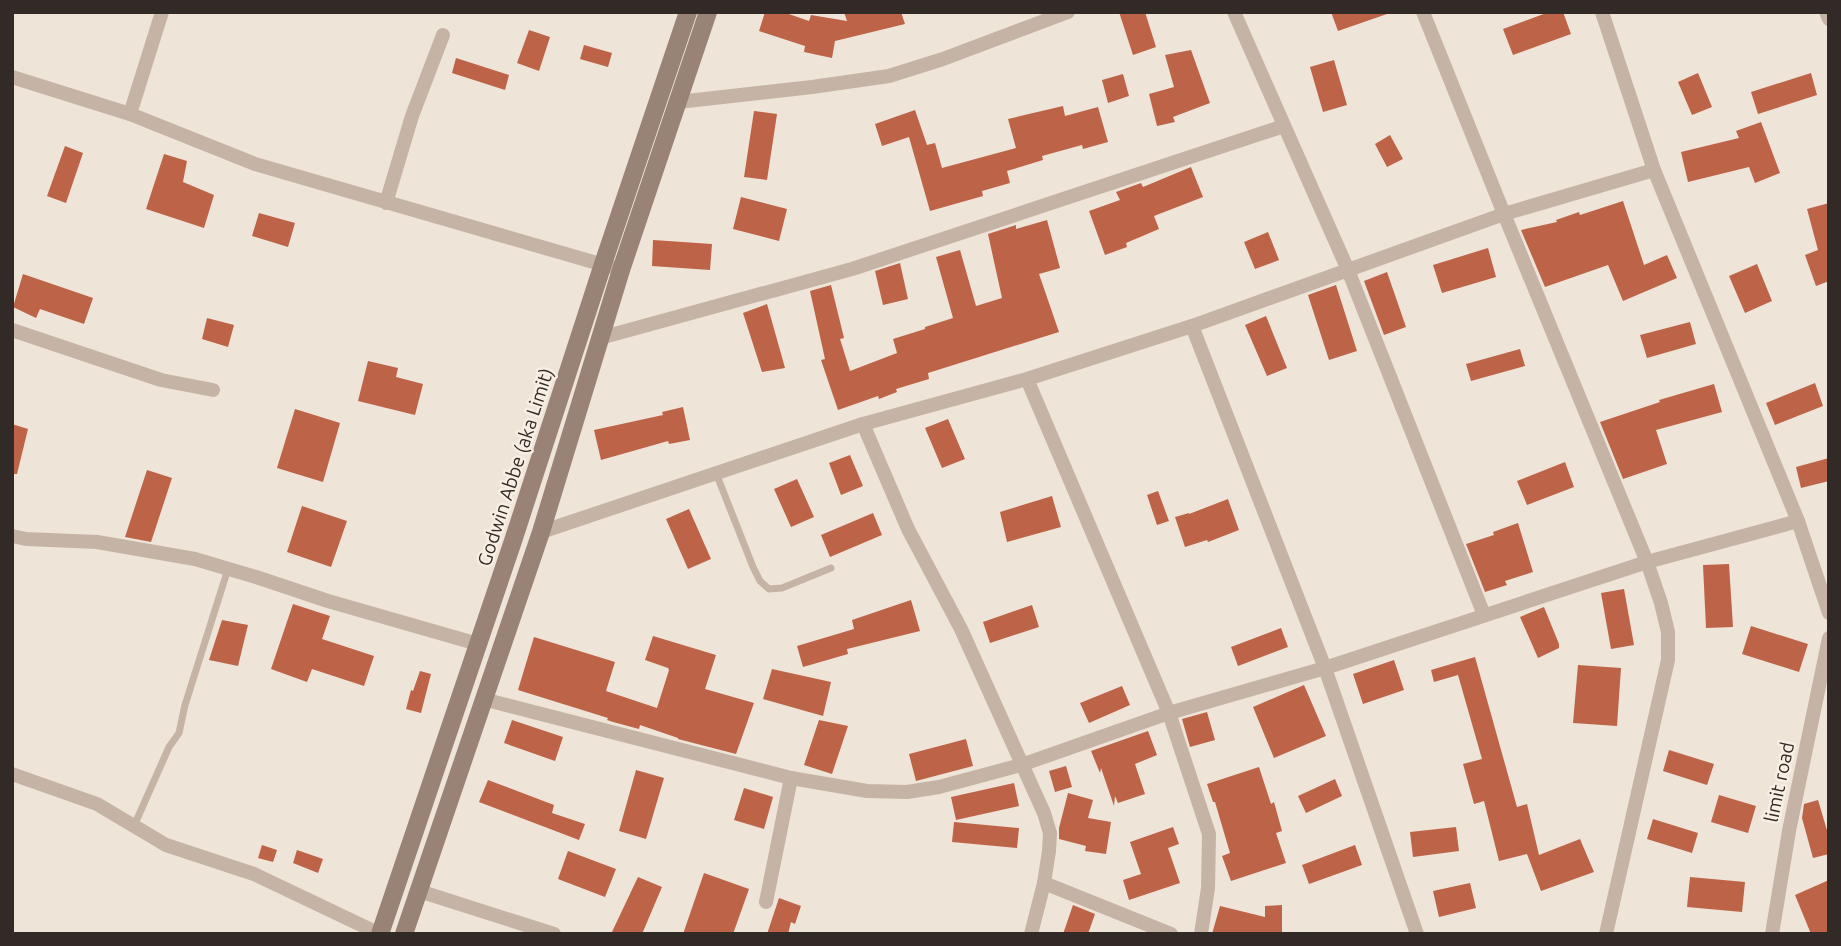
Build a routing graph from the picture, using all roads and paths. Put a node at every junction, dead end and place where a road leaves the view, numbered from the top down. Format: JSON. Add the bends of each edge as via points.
{"nodes":[{"id":1,"x":162,"y":12,"type":"edge"},
{"id":2,"x":688,"y":12,"type":"edge"},
{"id":3,"x":708,"y":12,"type":"edge"},
{"id":4,"x":1068,"y":12,"type":"edge"},
{"id":5,"x":1234,"y":12,"type":"edge"},
{"id":6,"x":1423,"y":12,"type":"edge"},
{"id":7,"x":1602,"y":12,"type":"edge"},
{"id":8,"x":1826,"y":12,"type":"edge"},
{"id":9,"x":1829,"y":19,"type":"edge"},
{"id":10,"x":443,"y":36,"type":"dead end"},
{"id":11,"x":12,"y":77,"type":"edge"},
{"id":12,"x":678,"y":102,"type":"junction"},
{"id":13,"x":130,"y":114,"type":"junction"},
{"id":14,"x":1284,"y":126,"type":"junction"},
{"id":15,"x":1654,"y":170,"type":"junction"},
{"id":16,"x":386,"y":203,"type":"junction"},
{"id":17,"x":1504,"y":214,"type":"junction"},
{"id":18,"x":603,"y":264,"type":"junction"},
{"id":19,"x":621,"y":270,"type":"junction"},
{"id":20,"x":1348,"y":270,"type":"junction"},
{"id":21,"x":1192,"y":326,"type":"junction"},
{"id":22,"x":12,"y":330,"type":"edge"},
{"id":23,"x":600,"y":338,"type":"junction"},
{"id":24,"x":1027,"y":379,"type":"junction"},
{"id":25,"x":213,"y":390,"type":"dead end"},
{"id":26,"x":863,"y":425,"type":"junction"},
{"id":27,"x":716,"y":473,"type":"junction"},
{"id":28,"x":531,"y":486,"type":"junction"},
{"id":29,"x":552,"y":492,"type":"junction"},
{"id":30,"x":1798,"y":521,"type":"junction"},
{"id":31,"x":541,"y":532,"type":"junction"},
{"id":32,"x":12,"y":536,"type":"edge"},
{"id":33,"x":1647,"y":562,"type":"junction"},
{"id":34,"x":228,"y":568,"type":"junction"},
{"id":35,"x":831,"y":568,"type":"dead end"},
{"id":36,"x":1829,"y":613,"type":"edge"},
{"id":37,"x":1484,"y":615,"type":"junction"},
{"id":38,"x":1829,"y":638,"type":"edge"},
{"id":39,"x":478,"y":644,"type":"junction"},
{"id":40,"x":1325,"y":668,"type":"junction"},
{"id":41,"x":483,"y":699,"type":"junction"},
{"id":42,"x":1168,"y":713,"type":"junction"},
{"id":43,"x":1021,"y":765,"type":"junction"},
{"id":44,"x":12,"y":774,"type":"edge"},
{"id":45,"x":791,"y":778,"type":"junction"},
{"id":46,"x":134,"y":826,"type":"junction"},
{"id":47,"x":1044,"y":883,"type":"junction"},
{"id":48,"x":419,"y":891,"type":"junction"},
{"id":49,"x":766,"y":902,"type":"dead end"},
{"id":50,"x":380,"y":934,"type":"edge"},
{"id":51,"x":404,"y":934,"type":"edge"},
{"id":52,"x":554,"y":934,"type":"edge"},
{"id":53,"x":1031,"y":934,"type":"edge"},
{"id":54,"x":1171,"y":934,"type":"edge"},
{"id":55,"x":1201,"y":934,"type":"edge"},
{"id":56,"x":1417,"y":934,"type":"edge"},
{"id":57,"x":1606,"y":934,"type":"edge"},
{"id":58,"x":1772,"y":934,"type":"edge"}],
"edges":[{"from":1,"to":13,"type":"street"},
{"from":2,"to":18,"type":"street","name":"Godwin Abbe (aka Limit)"},
{"from":3,"to":12,"type":"street"},
{"from":4,"to":12,"type":"street","via":[[890,76]]},
{"from":5,"to":14,"type":"street"},
{"from":6,"to":17,"type":"street"},
{"from":7,"to":15,"type":"street"},
{"from":8,"to":9,"type":"street"},
{"from":10,"to":16,"type":"street"},
{"from":11,"to":13,"type":"street"},
{"from":12,"to":19,"type":"street"},
{"from":13,"to":16,"type":"street","via":[[255,164]]},
{"from":14,"to":20,"type":"street"},
{"from":14,"to":23,"type":"street","via":[[852,269]]},
{"from":15,"to":17,"type":"street"},
{"from":15,"to":30,"type":"street"},
{"from":16,"to":18,"type":"street"},
{"from":17,"to":20,"type":"street"},
{"from":17,"to":33,"type":"street"},
{"from":18,"to":19,"type":"street"},
{"from":18,"to":28,"type":"street","name":"Godwin Abbe (aka Limit)"},
{"from":19,"to":23,"type":"street"},
{"from":20,"to":21,"type":"street"},
{"from":20,"to":37,"type":"street"},
{"from":21,"to":24,"type":"street"},
{"from":21,"to":40,"type":"street"},
{"from":22,"to":25,"type":"street","via":[[161,380]]},
{"from":23,"to":29,"type":"street"},
{"from":24,"to":26,"type":"street"},
{"from":24,"to":42,"type":"street"},
{"from":26,"to":27,"type":"street"},
{"from":26,"to":43,"type":"street"},
{"from":27,"to":31,"type":"street"},
{"from":27,"to":35,"type":"lane","via":[[760,582],[769,589],[782,588]]},
{"from":28,"to":29,"type":"street"},
{"from":28,"to":39,"type":"street","name":"Godwin Abbe (aka Limit)"},
{"from":29,"to":31,"type":"street"},
{"from":30,"to":33,"type":"street"},
{"from":30,"to":36,"type":"street"},
{"from":31,"to":41,"type":"street"},
{"from":32,"to":34,"type":"street","via":[[97,542]]},
{"from":33,"to":37,"type":"street"},
{"from":33,"to":57,"type":"street","via":[[1668,632],[1668,660]]},
{"from":34,"to":39,"type":"street"},
{"from":34,"to":46,"type":"lane","via":[[179,733]]},
{"from":37,"to":40,"type":"street"},
{"from":38,"to":58,"type":"street","name":"limit road"},
{"from":39,"to":50,"type":"street","name":"Godwin Abbe (aka Limit)"},
{"from":40,"to":42,"type":"street"},
{"from":40,"to":56,"type":"street"},
{"from":41,"to":45,"type":"street"},
{"from":41,"to":48,"type":"street"},
{"from":42,"to":43,"type":"street"},
{"from":42,"to":55,"type":"street","via":[[1209,834]]},
{"from":43,"to":45,"type":"street","via":[[907,792],[867,791]]},
{"from":43,"to":47,"type":"street","via":[[1050,833]]},
{"from":44,"to":46,"type":"street","via":[[97,804]]},
{"from":45,"to":49,"type":"street"},
{"from":46,"to":50,"type":"street","via":[[166,845],[254,874]]},
{"from":47,"to":53,"type":"street"},
{"from":47,"to":54,"type":"street"},
{"from":48,"to":51,"type":"street"},
{"from":48,"to":52,"type":"street"}]}
